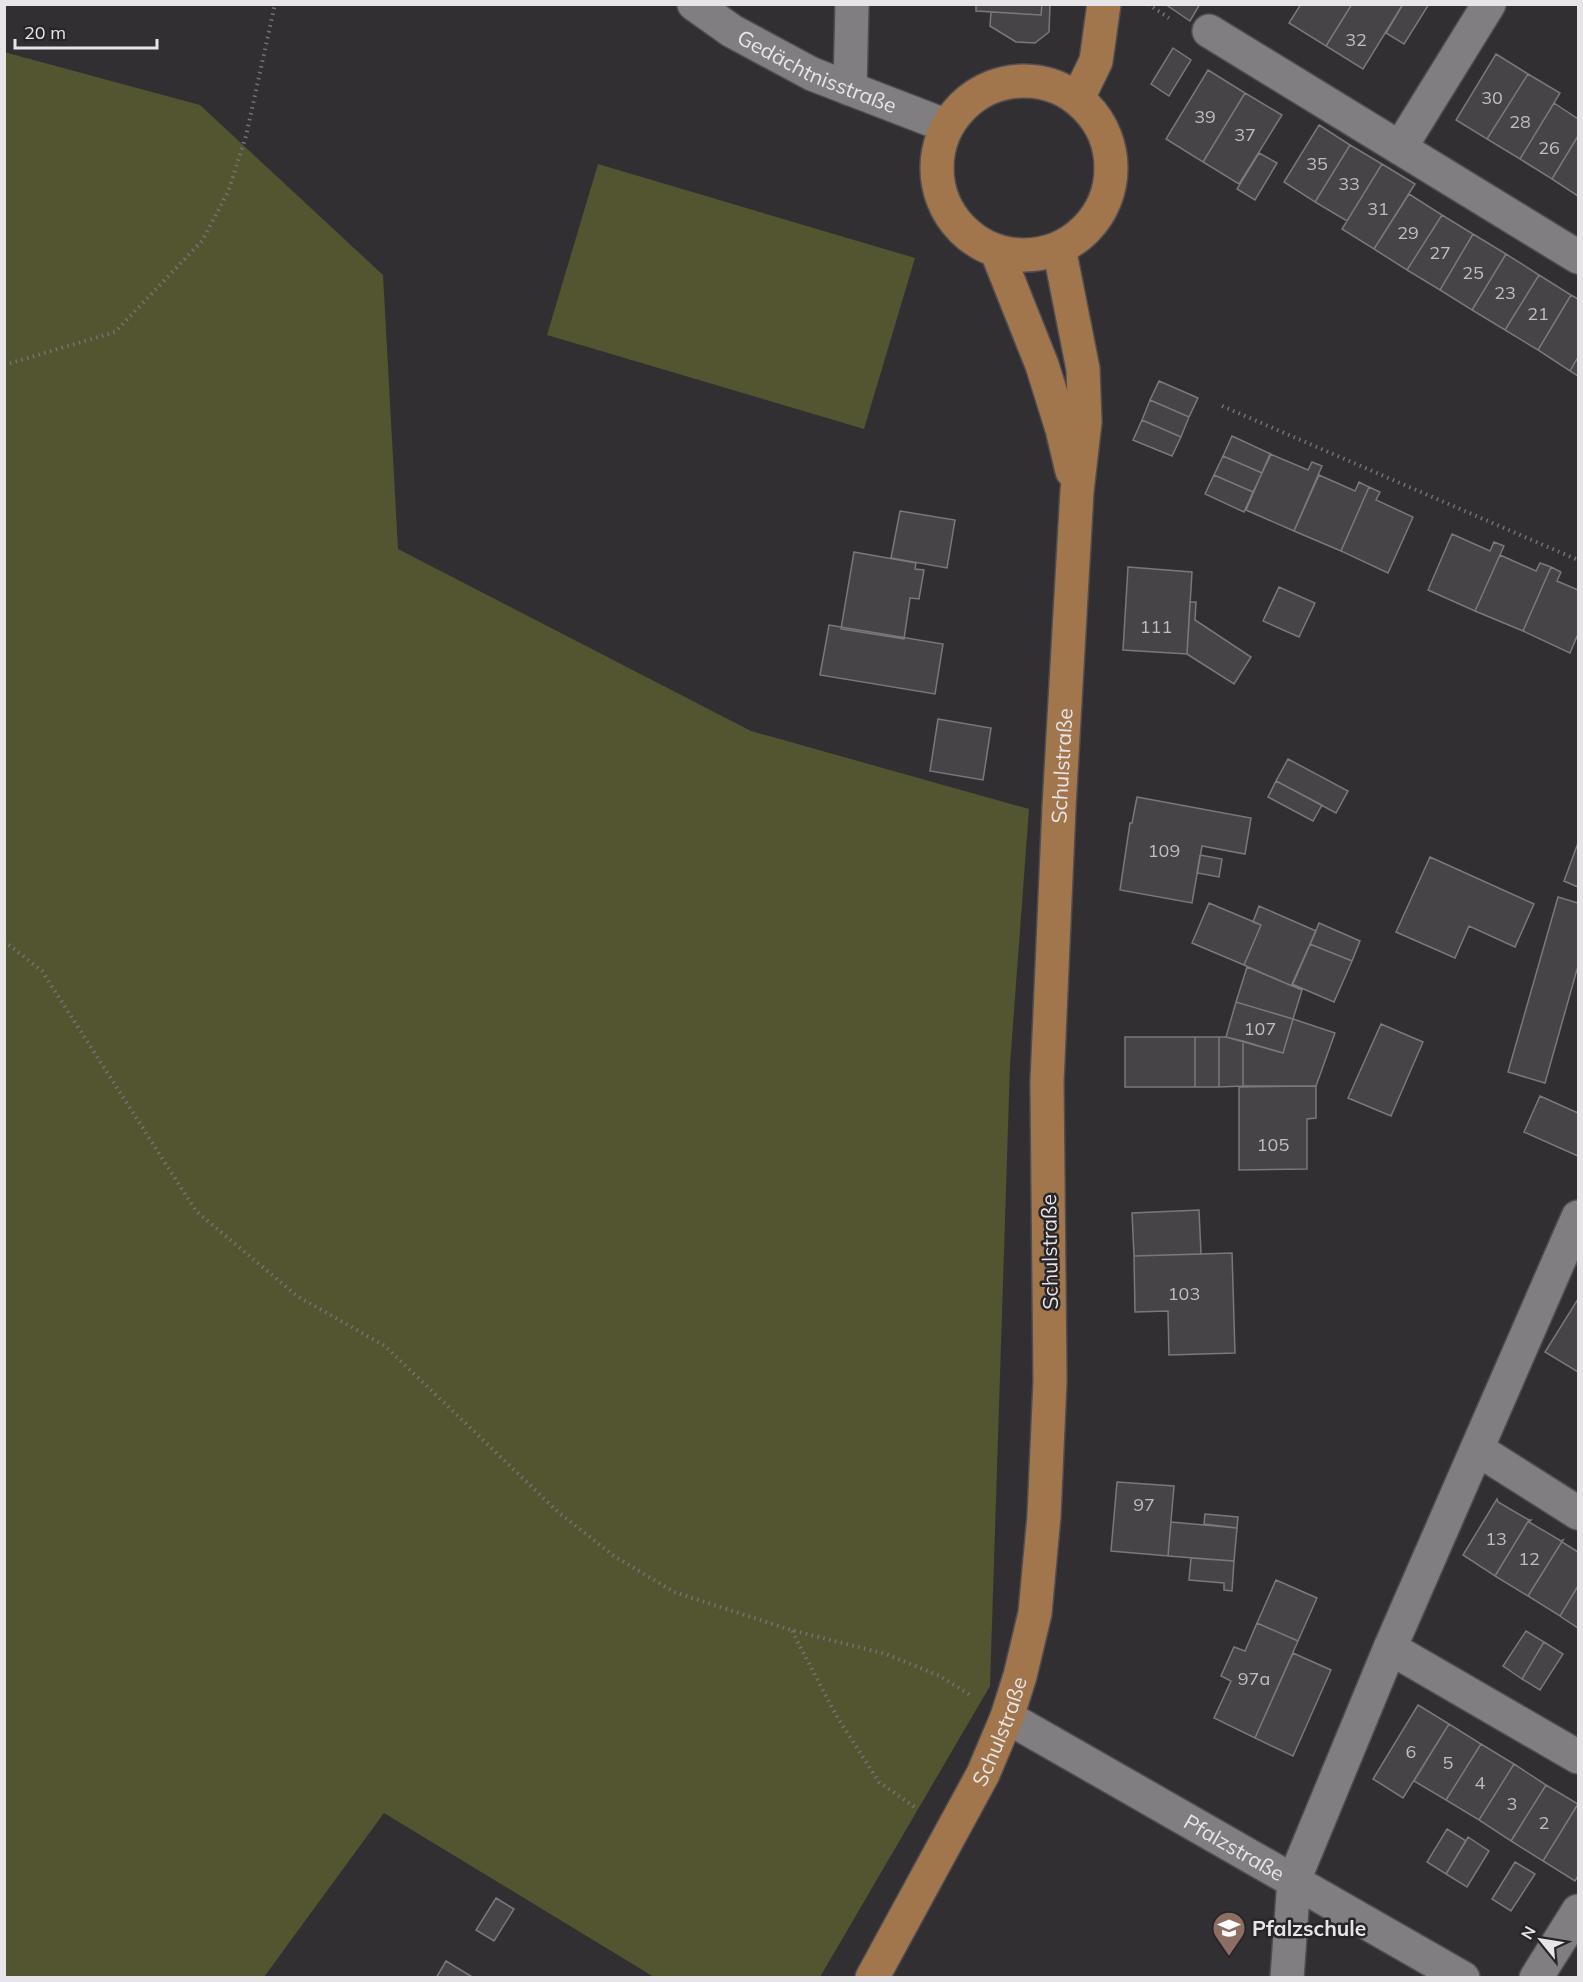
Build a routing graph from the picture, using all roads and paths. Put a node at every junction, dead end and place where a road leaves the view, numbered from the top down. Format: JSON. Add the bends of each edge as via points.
{"nodes":[{"id":1,"x":275,"y":4,"type":"edge"},
{"id":2,"x":694,"y":4,"type":"edge"},
{"id":3,"x":852,"y":4,"type":"edge"},
{"id":4,"x":1104,"y":4,"type":"edge"},
{"id":5,"x":1148,"y":4,"type":"edge"},
{"id":6,"x":1489,"y":4,"type":"edge"},
{"id":7,"x":1161,"y":12,"type":"dead end"},
{"id":8,"x":1209,"y":31,"type":"dead end"},
{"id":9,"x":850,"y":89,"type":"junction"},
{"id":10,"x":1078,"y":98,"type":"junction"},
{"id":11,"x":947,"y":126,"type":"junction"},
{"id":12,"x":1400,"y":148,"type":"junction"},
{"id":13,"x":1059,"y":248,"type":"junction"},
{"id":14,"x":997,"y":252,"type":"junction"},
{"id":15,"x":1578,"y":257,"type":"edge"},
{"id":16,"x":4,"y":365,"type":"edge"},
{"id":17,"x":1221,"y":406,"type":"dead end"},
{"id":18,"x":1077,"y":491,"type":"junction"},
{"id":19,"x":1578,"y":560,"type":"edge"},
{"id":20,"x":4,"y":941,"type":"edge"},
{"id":21,"x":1578,"y":1217,"type":"edge"},
{"id":22,"x":1572,"y":1250,"type":"edge"},
{"id":23,"x":1477,"y":1449,"type":"junction"},
{"id":24,"x":1578,"y":1513,"type":"edge"},
{"id":25,"x":791,"y":1630,"type":"junction"},
{"id":26,"x":1390,"y":1648,"type":"junction"},
{"id":27,"x":1007,"y":1717,"type":"junction"},
{"id":28,"x":1578,"y":1757,"type":"edge"},
{"id":29,"x":952,"y":1833,"type":"junction"},
{"id":30,"x":1294,"y":1880,"type":"junction"},
{"id":31,"x":1578,"y":1911,"type":"edge"},
{"id":32,"x":872,"y":1977,"type":"edge"},
{"id":33,"x":1287,"y":1977,"type":"edge"},
{"id":34,"x":1463,"y":1977,"type":"edge"},
{"id":35,"x":1536,"y":1977,"type":"edge"}],
"edges":[{"from":1,"to":16,"type":"path","via":[[246,136],[228,192],[202,241],[115,332]]},
{"from":2,"to":9,"type":"street","name":"Gedächtnisstraße","via":[[777,57]]},
{"from":3,"to":9,"type":"street"},
{"from":4,"to":10,"type":"main road","via":[[1096,61]]},
{"from":5,"to":7,"type":"path"},
{"from":6,"to":12,"type":"street"},
{"from":8,"to":12,"type":"street"},
{"from":9,"to":11,"type":"street","name":"Gedächtnisstraße"},
{"from":10,"to":11,"type":"main road","via":[[1039,81],[1017,80],[976,94]]},
{"from":10,"to":13,"type":"main road","via":[[1096,117],[1107,140],[1112,165],[1109,192],[1098,215]]},
{"from":11,"to":14,"type":"main road","via":[[938,155],[938,186],[949,214],[970,237]]},
{"from":12,"to":15,"type":"street"},
{"from":13,"to":14,"type":"main road","via":[[1039,254]]},
{"from":13,"to":18,"type":"main road","name":"Schulstraße","via":[[1083,369],[1085,422]]},
{"from":14,"to":18,"type":"main road","name":"Schulstraße","via":[[1042,365]]},
{"from":17,"to":19,"type":"path"},
{"from":18,"to":27,"type":"main road","name":"Schulstraße","via":[[1047,1082],[1050,1381],[1044,1516],[1035,1613]]},
{"from":20,"to":25,"type":"path","via":[[42,971],[196,1211],[297,1296],[385,1346],[558,1512],[614,1556],[674,1592]]},
{"from":21,"to":22,"type":"street"},
{"from":22,"to":23,"type":"street"},
{"from":23,"to":24,"type":"street"},
{"from":23,"to":26,"type":"street"},
{"from":25,"to":27,"type":"path","via":[[886,1654],[940,1676]]},
{"from":25,"to":29,"type":"path","via":[[836,1715],[879,1782]]},
{"from":26,"to":28,"type":"street"},
{"from":26,"to":30,"type":"street"},
{"from":27,"to":29,"type":"main road","name":"Schulstraße"},
{"from":27,"to":30,"type":"street","name":"Pfalzstraße"},
{"from":29,"to":32,"type":"main road","name":"Schulstraße"},
{"from":30,"to":33,"type":"street"},
{"from":30,"to":34,"type":"street","name":"Pfalzstraße"},
{"from":31,"to":35,"type":"street"}]}
